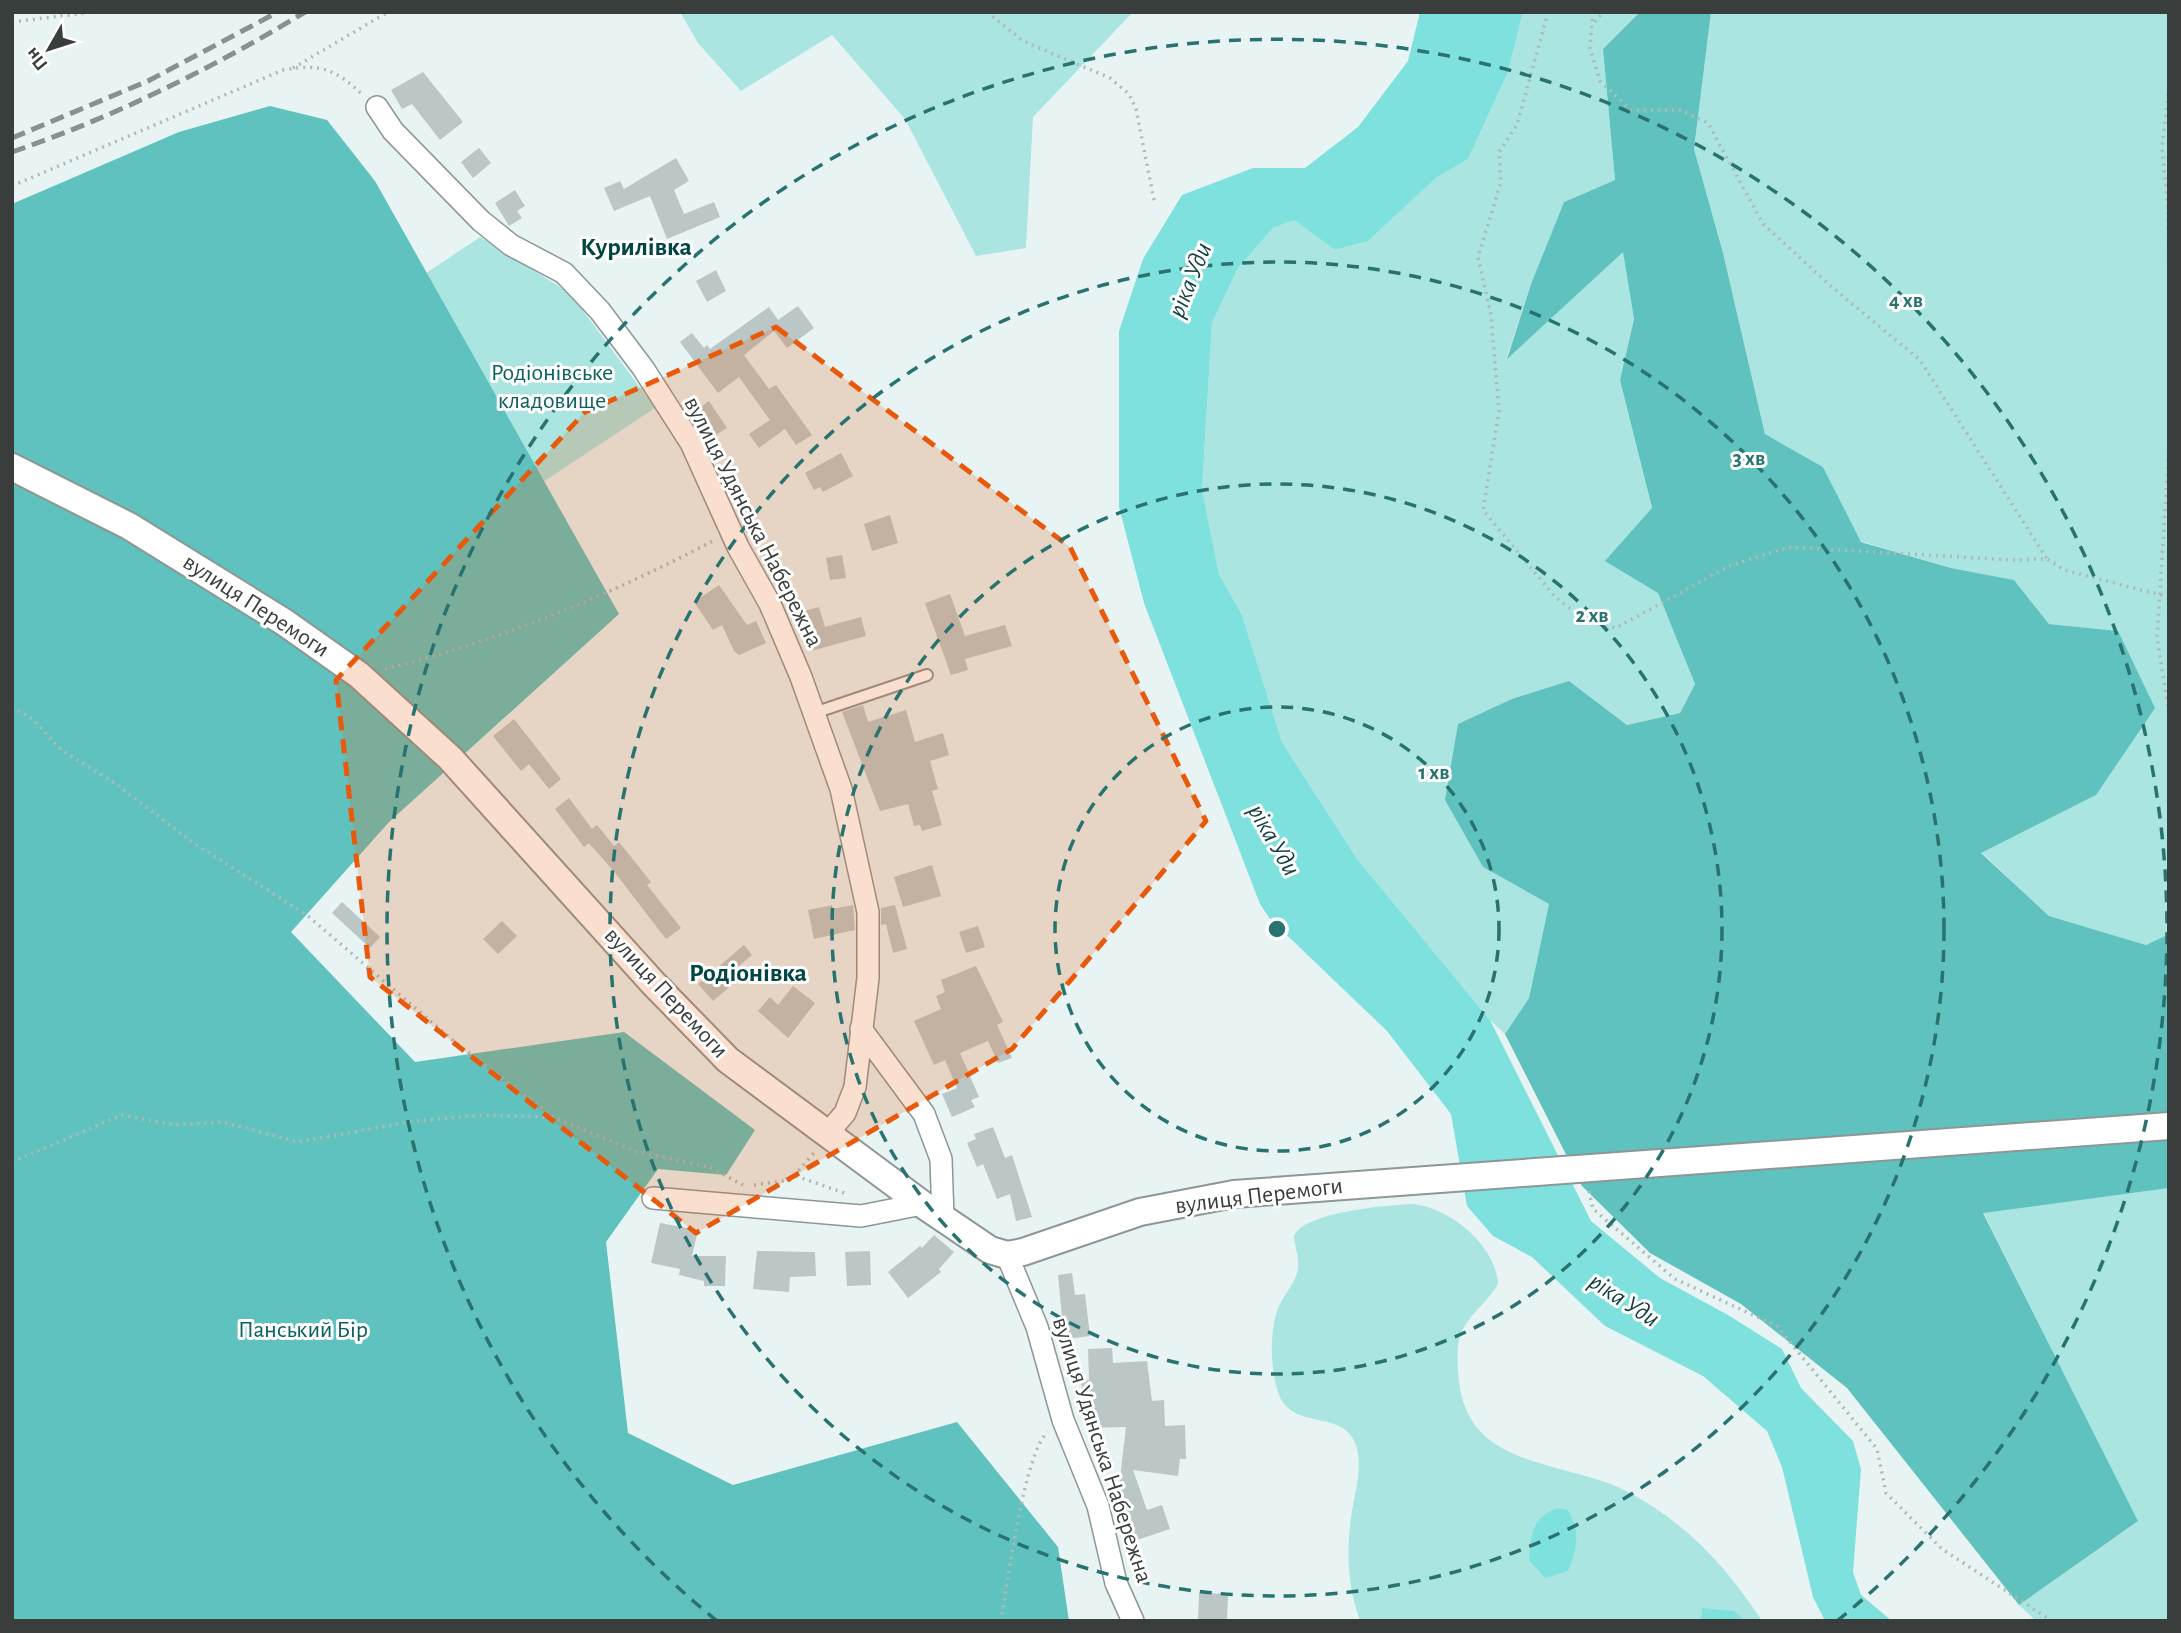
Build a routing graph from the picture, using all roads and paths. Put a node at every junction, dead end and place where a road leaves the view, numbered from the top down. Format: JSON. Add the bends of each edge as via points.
{"nodes":[{"id":1,"x":93,"y":12,"type":"edge"},
{"id":2,"x":388,"y":12,"type":"edge"},
{"id":3,"x":987,"y":12,"type":"edge"},
{"id":4,"x":1548,"y":12,"type":"edge"},
{"id":5,"x":1593,"y":12,"type":"edge"},
{"id":6,"x":1603,"y":12,"type":"edge"},
{"id":7,"x":12,"y":22,"type":"edge"},
{"id":8,"x":1593,"y":24,"type":"junction"},
{"id":9,"x":291,"y":69,"type":"junction"},
{"id":10,"x":2169,"y":87,"type":"edge"},
{"id":11,"x":377,"y":107,"type":"joint"},
{"id":12,"x":12,"y":186,"type":"edge"},
{"id":13,"x":1155,"y":205,"type":"dead end"},
{"id":14,"x":2169,"y":307,"type":"edge"},
{"id":15,"x":2169,"y":446,"type":"edge"},
{"id":16,"x":12,"y":467,"type":"edge"},
{"id":17,"x":731,"y":532,"type":"junction"},
{"id":18,"x":2047,"y":559,"type":"junction"},
{"id":19,"x":2158,"y":595,"type":"junction"},
{"id":20,"x":2169,"y":597,"type":"edge"},
{"id":21,"x":359,"y":675,"type":"junction"},
{"id":22,"x":927,"y":675,"type":"dead end"},
{"id":23,"x":12,"y":707,"type":"edge"},
{"id":24,"x":814,"y":713,"type":"junction"},
{"id":25,"x":2169,"y":713,"type":"edge"},
{"id":26,"x":861,"y":1029,"type":"junction"},
{"id":27,"x":553,"y":1117,"type":"junction"},
{"id":28,"x":2169,"y":1126,"type":"edge"},
{"id":29,"x":827,"y":1135,"type":"junction"},
{"id":30,"x":12,"y":1162,"type":"edge"},
{"id":31,"x":1581,"y":1168,"type":"junction"},
{"id":32,"x":653,"y":1198,"type":"dead end"},
{"id":33,"x":933,"y":1211,"type":"junction"},
{"id":34,"x":1007,"y":1255,"type":"junction"},
{"id":35,"x":1063,"y":1420,"type":"junction"},
{"id":36,"x":1001,"y":1621,"type":"edge"},
{"id":37,"x":1133,"y":1621,"type":"edge"},
{"id":38,"x":2052,"y":1621,"type":"edge"}],
"edges":[{"from":1,"to":7,"type":"path"},
{"from":2,"to":9,"type":"path"},
{"from":3,"to":13,"type":"path","via":[[1023,41],[1110,78],[1129,94]]},
{"from":4,"to":18,"type":"path","via":[[1517,125],[1499,152],[1501,181],[1478,257],[1490,315],[1499,411],[1483,510],[1555,597],[1585,621],[1616,628],[1729,566],[1789,547]]},
{"from":5,"to":8,"type":"path"},
{"from":6,"to":8,"type":"path"},
{"from":8,"to":18,"type":"path","via":[[1590,48],[1600,81],[1631,110],[1681,110],[1707,123],[1763,224],[1920,360]]},
{"from":9,"to":11,"type":"path","via":[[338,72]]},
{"from":9,"to":12,"type":"path"},
{"from":10,"to":14,"type":"path","via":[[2162,148]]},
{"from":11,"to":17,"type":"street","name":"вулиця Удянська Набережна","via":[[393,131],[481,221],[512,245],[564,273],[600,311],[691,443]]},
{"from":15,"to":19,"type":"path"},
{"from":16,"to":21,"type":"street","name":"вулиця Перемоги","via":[[164,547]]},
{"from":17,"to":21,"type":"path","via":[[667,565],[499,636]]},
{"from":17,"to":24,"type":"street","name":"вулиця Удянська Набережна","via":[[770,604]]},
{"from":18,"to":19,"type":"path","via":[[2064,570]]},
{"from":19,"to":20,"type":"path"},
{"from":19,"to":25,"type":"path","via":[[2157,638]]},
{"from":21,"to":29,"type":"street","name":"вулиця Перемоги","via":[[450,758],[712,1045]]},
{"from":22,"to":24,"type":"lane"},
{"from":23,"to":27,"type":"path","via":[[34,720],[59,748],[192,842],[308,916],[456,1043]]},
{"from":24,"to":26,"type":"street","name":"вулиця Удянська Набережна","via":[[841,789],[869,912],[869,978]]},
{"from":26,"to":29,"type":"street","name":"вулиця Удянська Набережна","via":[[855,1087],[845,1114]]},
{"from":26,"to":33,"type":"street","via":[[924,1114],[941,1159]]},
{"from":27,"to":29,"type":"path","via":[[638,1152],[709,1167],[744,1186],[796,1177]]},
{"from":27,"to":30,"type":"path","via":[[483,1115],[414,1121],[298,1142],[223,1122],[174,1125],[122,1115]]},
{"from":28,"to":31,"type":"street","name":"вулиця Перемоги"},
{"from":29,"to":33,"type":"street","name":"вулиця Перемоги"},
{"from":31,"to":34,"type":"street","name":"вулиця Перемоги","via":[[1208,1198],[1140,1212]]},
{"from":31,"to":38,"type":"path","via":[[1593,1209],[1675,1279],[1777,1326],[1877,1449],[1886,1493],[1942,1549]]},
{"from":32,"to":33,"type":"street","via":[[861,1216]]},
{"from":33,"to":34,"type":"street","name":"вулиця Перемоги","via":[[990,1250]]},
{"from":34,"to":35,"type":"street","name":"вулиця Удянська Набережна","via":[[1037,1327]]},
{"from":35,"to":36,"type":"path","via":[[1040,1438],[1036,1450]]},
{"from":35,"to":37,"type":"street","name":"вулиця Удянська Набережна","via":[[1098,1506],[1116,1583]]}]}
